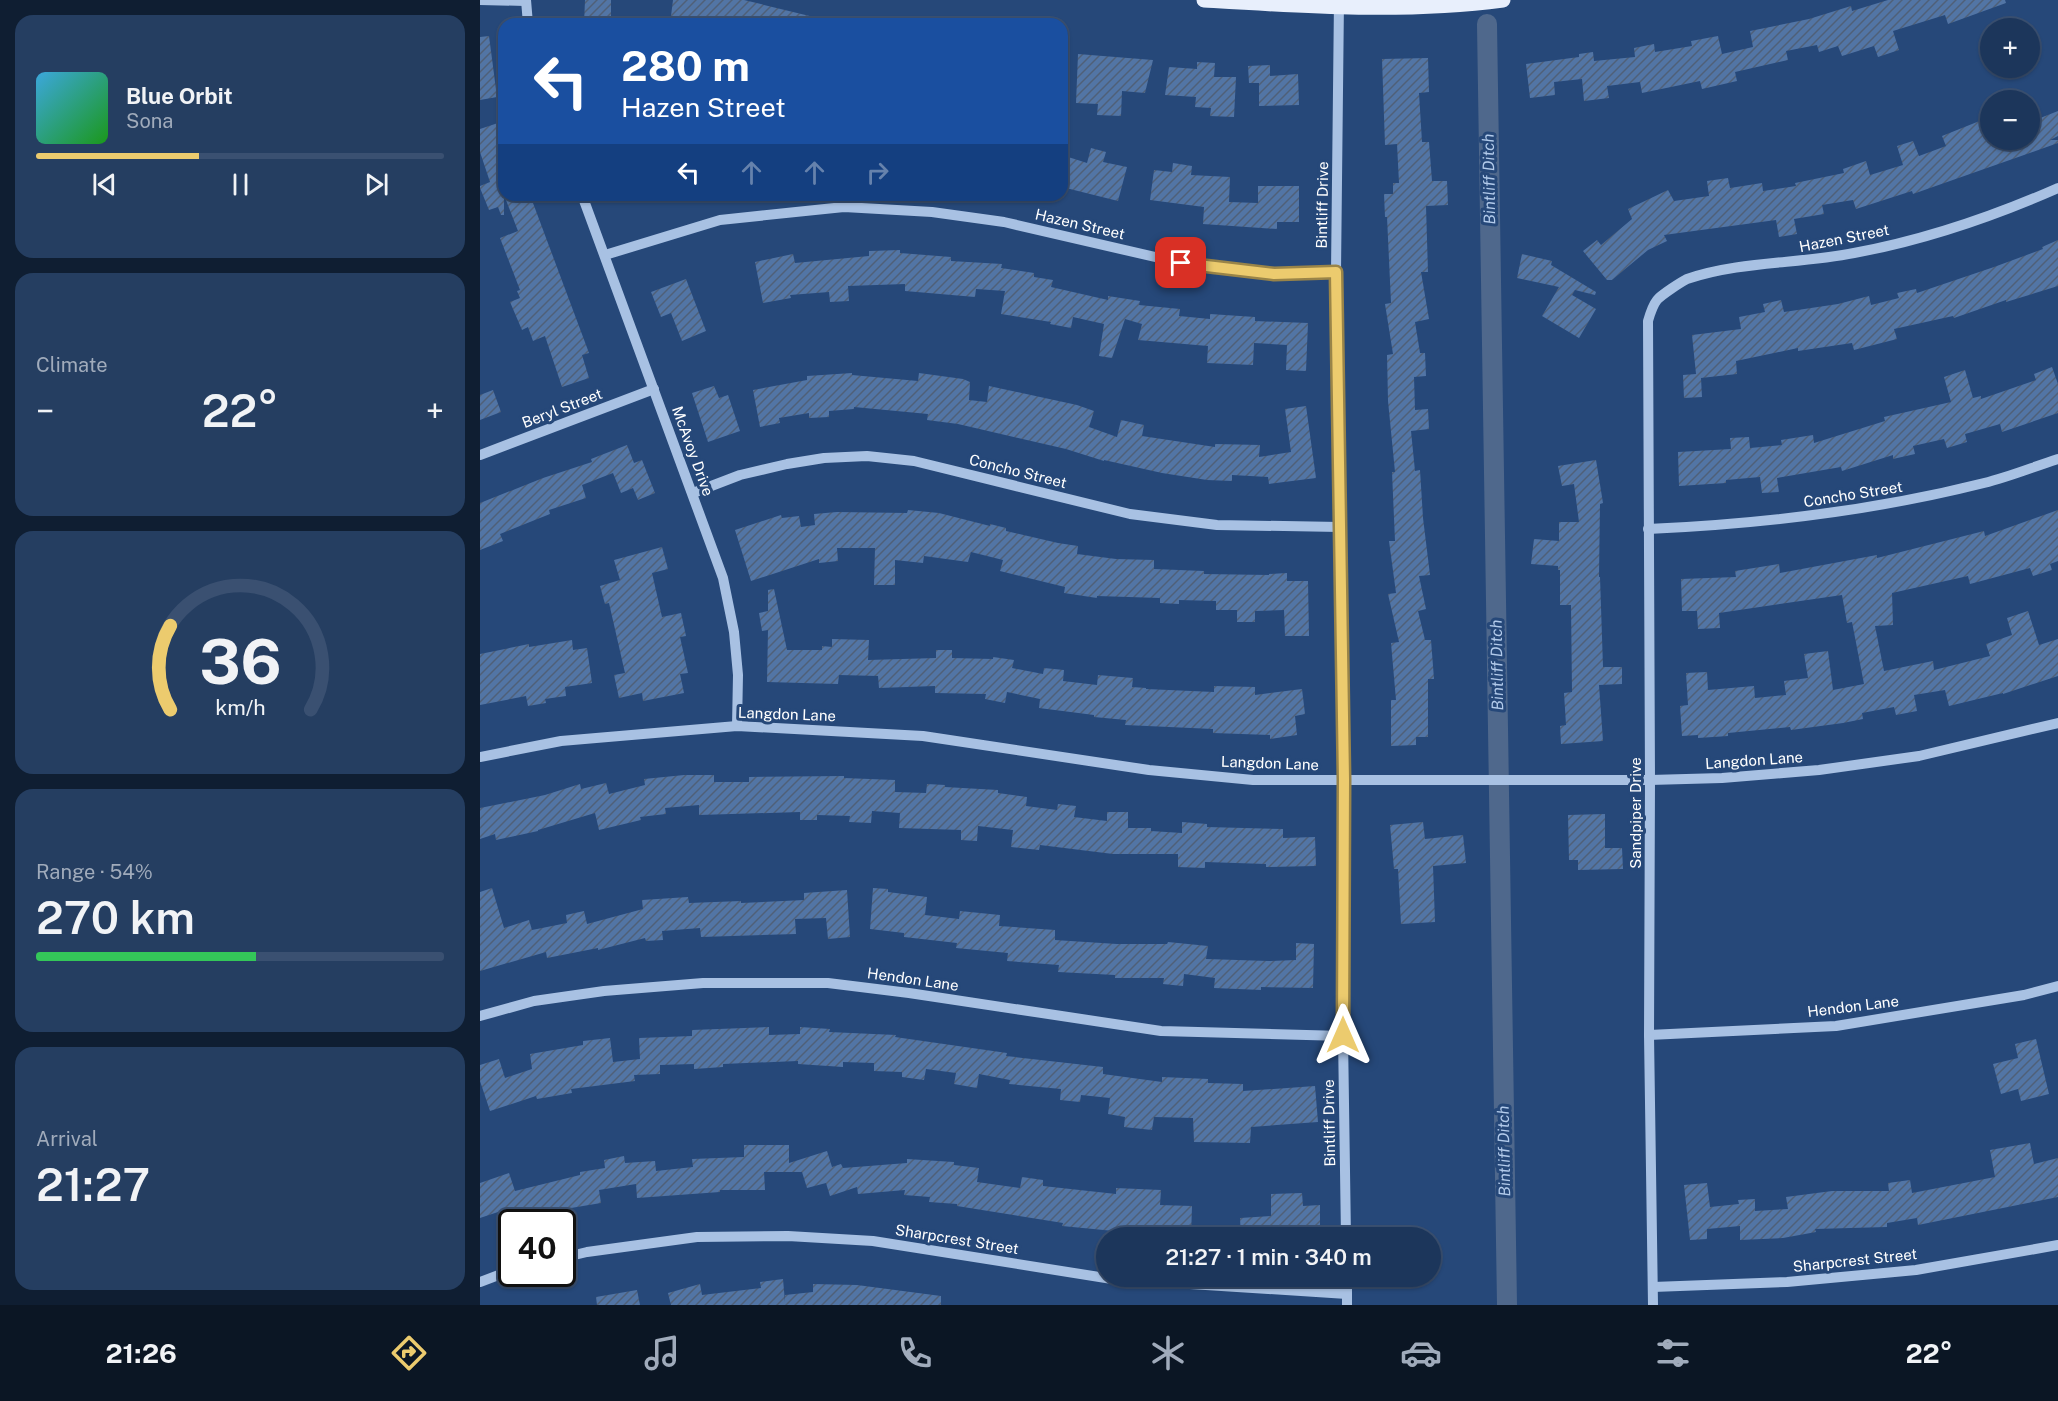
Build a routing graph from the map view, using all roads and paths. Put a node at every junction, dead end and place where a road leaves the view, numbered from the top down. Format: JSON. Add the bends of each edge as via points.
{"nodes":[{"id":1,"x":480,"y":0,"type":"edge"},
{"id":2,"x":1204,"y":0,"type":"edge"},
{"id":3,"x":1503,"y":0,"type":"edge"},
{"id":4,"x":526,"y":1,"type":"edge"},
{"id":5,"x":1339,"y":3,"type":"edge"},
{"id":6,"x":527,"y":18,"type":"edge"},
{"id":7,"x":2058,"y":188,"type":"edge"},
{"id":8,"x":584,"y":201,"type":"edge"},
{"id":9,"x":605,"y":255,"type":"junction"},
{"id":10,"x":1336,"y":272,"type":"junction"},
{"id":11,"x":1648,"y":321,"type":"joint"},
{"id":12,"x":654,"y":389,"type":"junction"},
{"id":13,"x":480,"y":455,"type":"edge"},
{"id":14,"x":2058,"y":459,"type":"edge"},
{"id":15,"x":693,"y":493,"type":"junction"},
{"id":16,"x":1340,"y":527,"type":"junction"},
{"id":17,"x":1648,"y":529,"type":"junction"},
{"id":18,"x":2058,"y":723,"type":"edge"},
{"id":19,"x":737,"y":726,"type":"junction"},
{"id":20,"x":480,"y":757,"type":"edge"},
{"id":21,"x":1344,"y":780,"type":"junction"},
{"id":22,"x":1650,"y":780,"type":"junction"},
{"id":23,"x":2058,"y":986,"type":"edge"},
{"id":24,"x":480,"y":1016,"type":"edge"},
{"id":25,"x":1343,"y":1035,"type":"junction"},
{"id":26,"x":1649,"y":1035,"type":"junction"},
{"id":27,"x":1346,"y":1227,"type":"edge"},
{"id":28,"x":2058,"y":1245,"type":"edge"},
{"id":29,"x":576,"y":1254,"type":"edge"},
{"id":30,"x":498,"y":1275,"type":"edge"},
{"id":31,"x":480,"y":1282,"type":"edge"},
{"id":32,"x":1653,"y":1287,"type":"junction"},
{"id":33,"x":1347,"y":1300,"type":"edge"},
{"id":34,"x":1653,"y":1305,"type":"edge"}],
"edges":[{"from":1,"to":4,"type":"street"},
{"from":2,"to":5,"type":"main road"},
{"from":3,"to":5,"type":"main road","via":[[1416,6]]},
{"from":4,"to":6,"type":"street"},
{"from":5,"to":10,"type":"street","name":"Bintliff Drive"},
{"from":7,"to":11,"type":"street","name":"Hazen Street","via":[[1996,215],[1930,235],[1854,253],[1732,268],[1685,280],[1657,300]]},
{"from":8,"to":9,"type":"street","name":"McAvoy Drive"},
{"from":9,"to":10,"type":"street","name":"Hazen Street","via":[[720,220],[844,207],[932,212],[1004,222],[1181,263],[1274,274]]},
{"from":9,"to":12,"type":"street","name":"McAvoy Drive"},
{"from":10,"to":16,"type":"street","name":"Bintliff Drive"},
{"from":11,"to":17,"type":"street","name":"Sandpiper Drive"},
{"from":12,"to":13,"type":"street","name":"Beryl Street"},
{"from":12,"to":15,"type":"street","name":"McAvoy Drive"},
{"from":14,"to":17,"type":"street","name":"Concho Street","via":[[1986,483],[1907,501],[1728,526]]},
{"from":15,"to":16,"type":"street","name":"Concho Street","via":[[787,464],[867,456],[914,462],[1130,514],[1216,525]]},
{"from":15,"to":19,"type":"street","name":"McAvoy Drive","via":[[723,578],[734,632]]},
{"from":16,"to":21,"type":"street","name":"Bintliff Drive"},
{"from":17,"to":22,"type":"street","name":"Sandpiper Drive"},
{"from":18,"to":22,"type":"street","name":"Langdon Lane","via":[[1919,756],[1819,770]]},
{"from":19,"to":20,"type":"street","name":"Langdon Lane","via":[[561,741]]},
{"from":19,"to":21,"type":"street","name":"Langdon Lane","via":[[923,736],[1149,770],[1253,780]]},
{"from":21,"to":22,"type":"street","name":"Langdon Lane"},
{"from":21,"to":25,"type":"street","name":"Bintliff Drive"},
{"from":22,"to":26,"type":"street","name":"Sandpiper Drive"},
{"from":23,"to":26,"type":"street","name":"Hendon Lane","via":[[1836,1026]]},
{"from":24,"to":25,"type":"street","name":"Hendon Lane","via":[[534,1001],[604,991],[703,983],[828,983],[1161,1031]]},
{"from":25,"to":27,"type":"street","name":"Bintliff Drive"},
{"from":26,"to":32,"type":"street","name":"Sandpiper Drive"},
{"from":28,"to":32,"type":"street","name":"Sharpcrest Street","via":[[1916,1270],[1787,1282]]},
{"from":29,"to":33,"type":"street","name":"Sharpcrest Street","via":[[697,1237],[788,1236],[873,1241],[1113,1280]]},
{"from":30,"to":31,"type":"street"},
{"from":32,"to":34,"type":"street","name":"Sandpiper Drive"}]}
